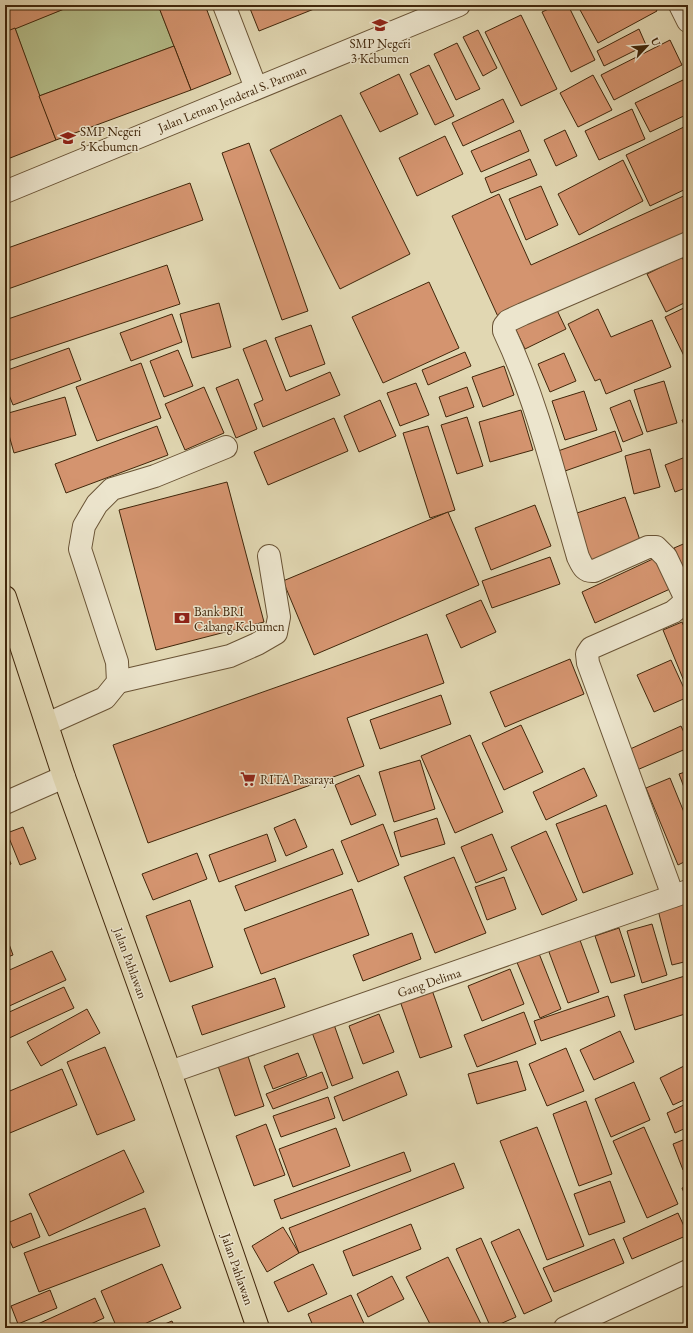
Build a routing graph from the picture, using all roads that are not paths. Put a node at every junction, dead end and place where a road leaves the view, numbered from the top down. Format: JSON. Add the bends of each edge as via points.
{"nodes":[{"id":1,"x":224,"y":5,"type":"edge"},
{"id":2,"x":459,"y":5,"type":"edge"},
{"id":3,"x":680,"y":5,"type":"edge"},
{"id":4,"x":688,"y":21,"type":"edge"},
{"id":5,"x":256,"y":88,"type":"junction"},
{"id":6,"x":5,"y":192,"type":"edge"},
{"id":7,"x":688,"y":243,"type":"edge"},
{"id":8,"x":226,"y":447,"type":"dead end"},
{"id":9,"x":269,"y":556,"type":"dead end"},
{"id":10,"x":5,"y":597,"type":"edge"},
{"id":11,"x":118,"y":682,"type":"junction"},
{"id":12,"x":47,"y":724,"type":"junction"},
{"id":13,"x":64,"y":777,"type":"junction"},
{"id":14,"x":5,"y":803,"type":"edge"},
{"id":15,"x":680,"y":893,"type":"edge"},
{"id":16,"x":170,"y":1072,"type":"junction"},
{"id":17,"x":688,"y":1271,"type":"edge"},
{"id":18,"x":258,"y":1328,"type":"edge"},
{"id":19,"x":565,"y":1328,"type":"edge"}],
"edges":[{"from":1,"to":5,"type":"street"},
{"from":2,"to":5,"type":"street","name":"Jalan Letnan Jenderal S. Parman"},
{"from":3,"to":4,"type":"street"},
{"from":5,"to":6,"type":"street","name":"Jalan Letnan Jenderal S. Parman"},
{"from":7,"to":15,"type":"street","via":[[523,314],[508,321],[504,326],[528,390],[578,557],[585,570],[594,571],[648,547],[656,547],[666,557],[684,595],[684,602],[672,612],[591,648],[588,654],[588,663],[609,722]]},
{"from":8,"to":11,"type":"street","via":[[154,476],[112,489],[97,504],[84,526],[80,549],[117,662]]},
{"from":9,"to":11,"type":"street","via":[[279,617],[276,633],[230,656]]},
{"from":10,"to":12,"type":"main road","name":"Jalan Pahlawan"},
{"from":11,"to":12,"type":"street","via":[[104,698]]},
{"from":12,"to":13,"type":"main road","name":"Jalan Pahlawan"},
{"from":13,"to":14,"type":"street"},
{"from":13,"to":16,"type":"main road","name":"Jalan Pahlawan"},
{"from":15,"to":16,"type":"street","name":"Gang Delima"},
{"from":16,"to":18,"type":"main road","name":"Jalan Pahlawan"},
{"from":17,"to":19,"type":"street"}]}
